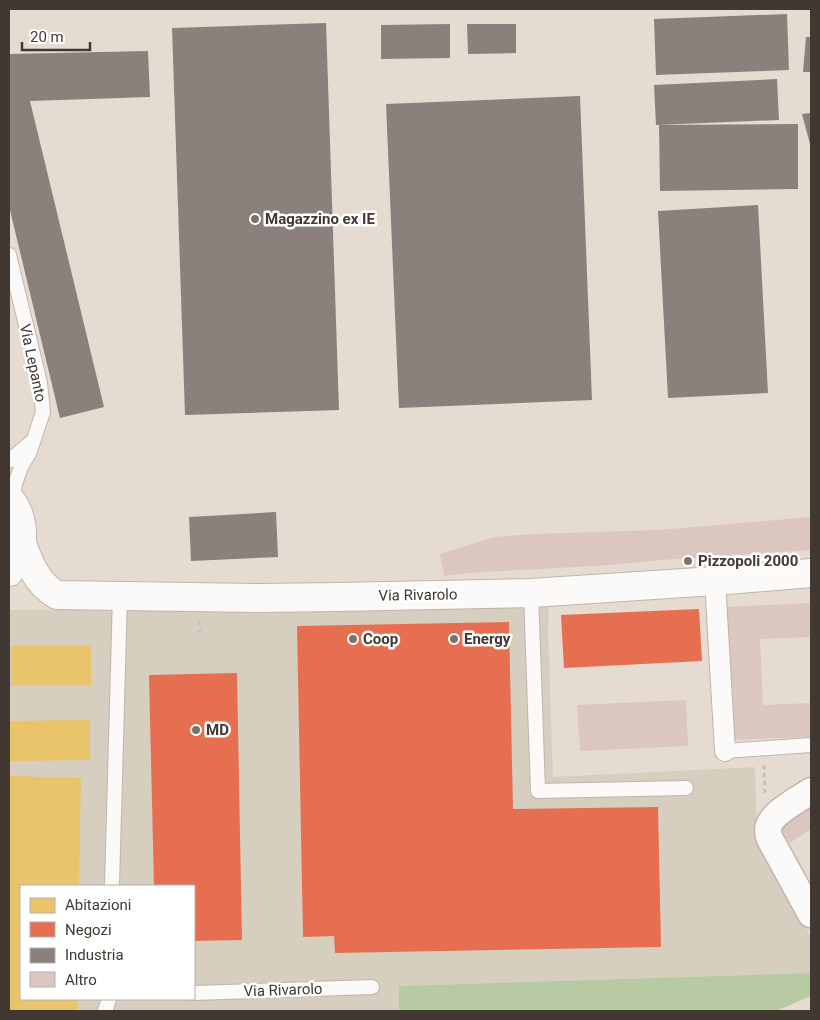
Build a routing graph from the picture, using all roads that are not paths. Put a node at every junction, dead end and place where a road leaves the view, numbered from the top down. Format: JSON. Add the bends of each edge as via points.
{"nodes":[{"id":1,"x":9,"y":255,"type":"edge"},
{"id":2,"x":34,"y":440,"type":"junction"},
{"id":3,"x":9,"y":461,"type":"edge"},
{"id":4,"x":10,"y":500,"type":"edge"},
{"id":5,"x":22,"y":543,"type":"junction"},
{"id":6,"x":9,"y":572,"type":"edge"},
{"id":7,"x":811,"y":573,"type":"edge"},
{"id":8,"x":715,"y":581,"type":"junction"},
{"id":9,"x":9,"y":582,"type":"edge"},
{"id":10,"x":50,"y":591,"type":"junction"},
{"id":11,"x":532,"y":593,"type":"junction"},
{"id":12,"x":120,"y":595,"type":"junction"},
{"id":13,"x":811,"y":745,"type":"edge"},
{"id":14,"x":725,"y":751,"type":"joint"},
{"id":15,"x":686,"y":788,"type":"dead end"},
{"id":16,"x":811,"y":791,"type":"edge"},
{"id":17,"x":112,"y":885,"type":"edge"},
{"id":18,"x":811,"y":914,"type":"edge"},
{"id":19,"x":372,"y":987,"type":"dead end"},
{"id":20,"x":195,"y":993,"type":"edge"}],
"edges":[{"from":1,"to":2,"type":"lane","name":"Via Lepanto","via":[[38,374],[43,412]]},
{"from":2,"to":3,"type":"lane"},
{"from":2,"to":4,"type":"lane"},
{"from":4,"to":5,"type":"main road","via":[[19,514]]},
{"from":5,"to":6,"type":"main road"},
{"from":5,"to":10,"type":"main road","via":[[29,564]]},
{"from":7,"to":8,"type":"main road","name":"Via Rivarolo"},
{"from":8,"to":11,"type":"main road","name":"Via Rivarolo"},
{"from":8,"to":14,"type":"street"},
{"from":9,"to":10,"type":"main road","name":"Via Rivarolo"},
{"from":10,"to":12,"type":"main road","name":"Via Rivarolo","via":[[57,595]]},
{"from":11,"to":12,"type":"main road","name":"Via Rivarolo","via":[[285,598]]},
{"from":11,"to":15,"type":"lane","via":[[538,792]]},
{"from":12,"to":17,"type":"lane"},
{"from":13,"to":14,"type":"lane"},
{"from":16,"to":18,"type":"street","via":[[775,816],[768,831]]},
{"from":19,"to":20,"type":"lane","name":"Via Rivarolo"}]}
